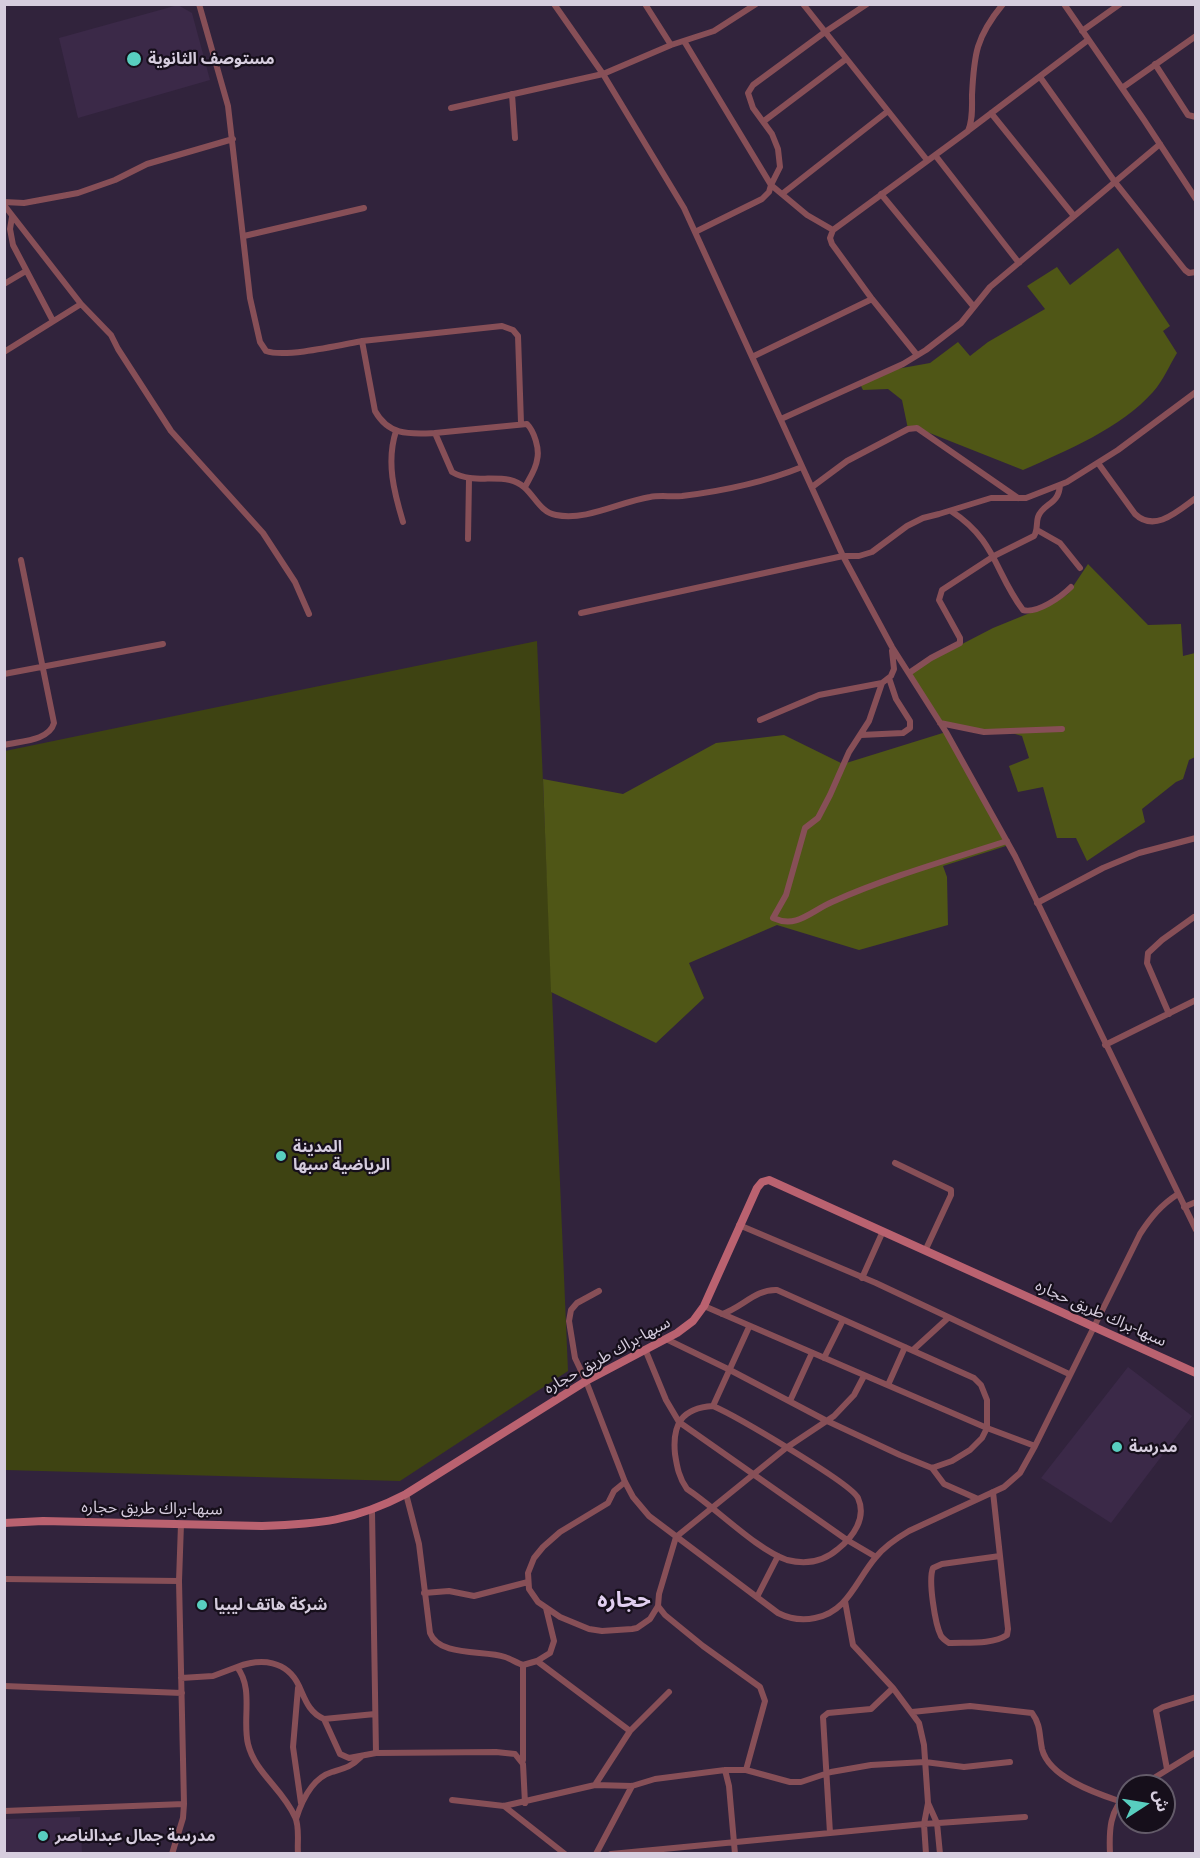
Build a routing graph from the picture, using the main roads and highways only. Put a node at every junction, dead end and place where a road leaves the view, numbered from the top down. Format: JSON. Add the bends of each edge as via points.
{"nodes":[{"id":1,"x":1196,"y":1373,"type":"edge"},
{"id":2,"x":4,"y":1523,"type":"edge"}],
"edges":[{"from":1,"to":2,"type":"main road","name":"سبها-براك طريق حجاره","via":[[769,1180],[759,1184],[704,1306],[693,1321],[372,1511],[324,1523],[262,1526]]}]}
